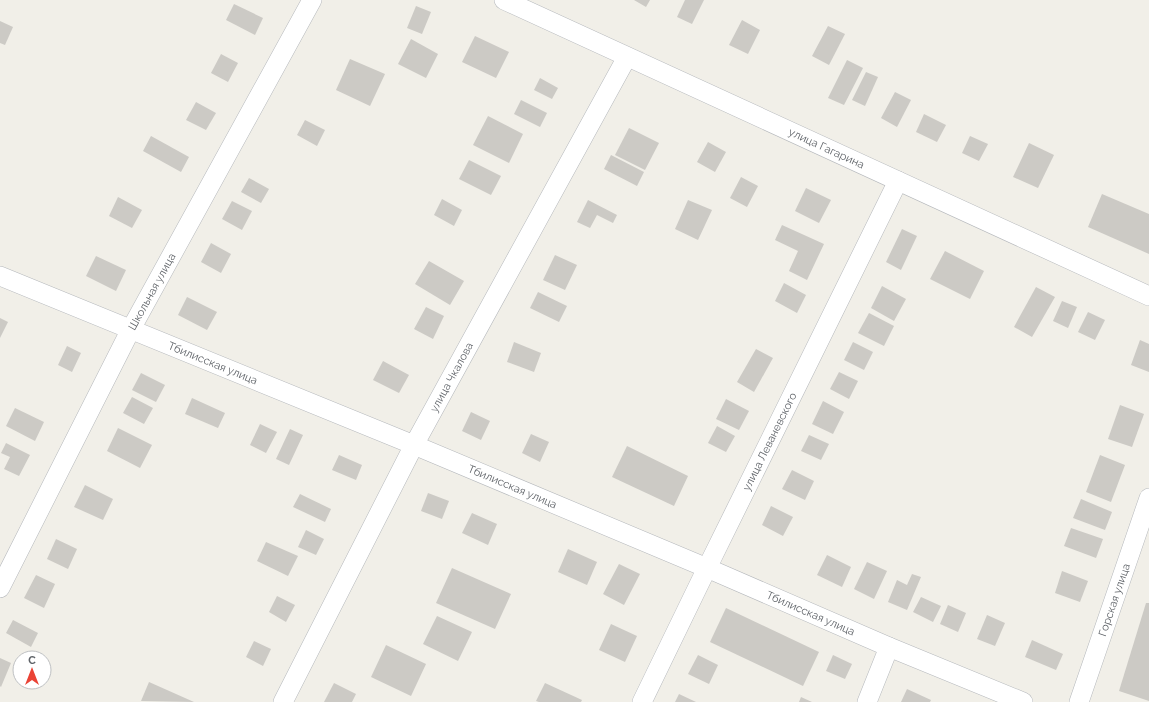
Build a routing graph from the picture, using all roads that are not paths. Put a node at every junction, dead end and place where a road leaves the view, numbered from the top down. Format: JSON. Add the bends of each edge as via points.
{"nodes":[{"id":1,"x":312,"y":0,"type":"edge"},
{"id":2,"x":504,"y":0,"type":"edge"},
{"id":3,"x":627,"y":57,"type":"junction"},
{"id":4,"x":898,"y":181,"type":"junction"},
{"id":5,"x":0,"y":276,"type":"edge"},
{"id":6,"x":1149,"y":296,"type":"edge"},
{"id":7,"x":131,"y":329,"type":"junction"},
{"id":8,"x":414,"y":445,"type":"junction"},
{"id":9,"x":1149,"y":498,"type":"edge"},
{"id":10,"x":707,"y":568,"type":"junction"},
{"id":11,"x":0,"y":588,"type":"edge"},
{"id":12,"x":889,"y":647,"type":"junction"},
{"id":13,"x":283,"y":702,"type":"edge"},
{"id":14,"x":642,"y":702,"type":"edge"},
{"id":15,"x":867,"y":702,"type":"edge"},
{"id":16,"x":1023,"y":702,"type":"edge"},
{"id":17,"x":1079,"y":702,"type":"edge"}],
"edges":[{"from":1,"to":7,"type":"street","name":"Школьная улица"},
{"from":2,"to":3,"type":"street","name":"улица Гагарина"},
{"from":3,"to":4,"type":"street","name":"улица Гагарина"},
{"from":3,"to":8,"type":"street","name":"улица Чкалова"},
{"from":4,"to":6,"type":"street","name":"улица Гагарина"},
{"from":4,"to":10,"type":"street","name":"улица Леваневского"},
{"from":5,"to":7,"type":"street","name":"Тбилисская улица"},
{"from":7,"to":8,"type":"street","name":"Тбилисская улица"},
{"from":7,"to":11,"type":"street","name":"Школьная улица"},
{"from":8,"to":10,"type":"street","name":"Тбилисская улица"},
{"from":8,"to":13,"type":"street","name":"улица Чкалова"},
{"from":9,"to":17,"type":"street","name":"Горская улица"},
{"from":10,"to":12,"type":"street","name":"Тбилисская улица"},
{"from":10,"to":14,"type":"street","name":"улица Леваневского"},
{"from":12,"to":15,"type":"street"},
{"from":12,"to":16,"type":"street","name":"Тбилисская улица"}]}
